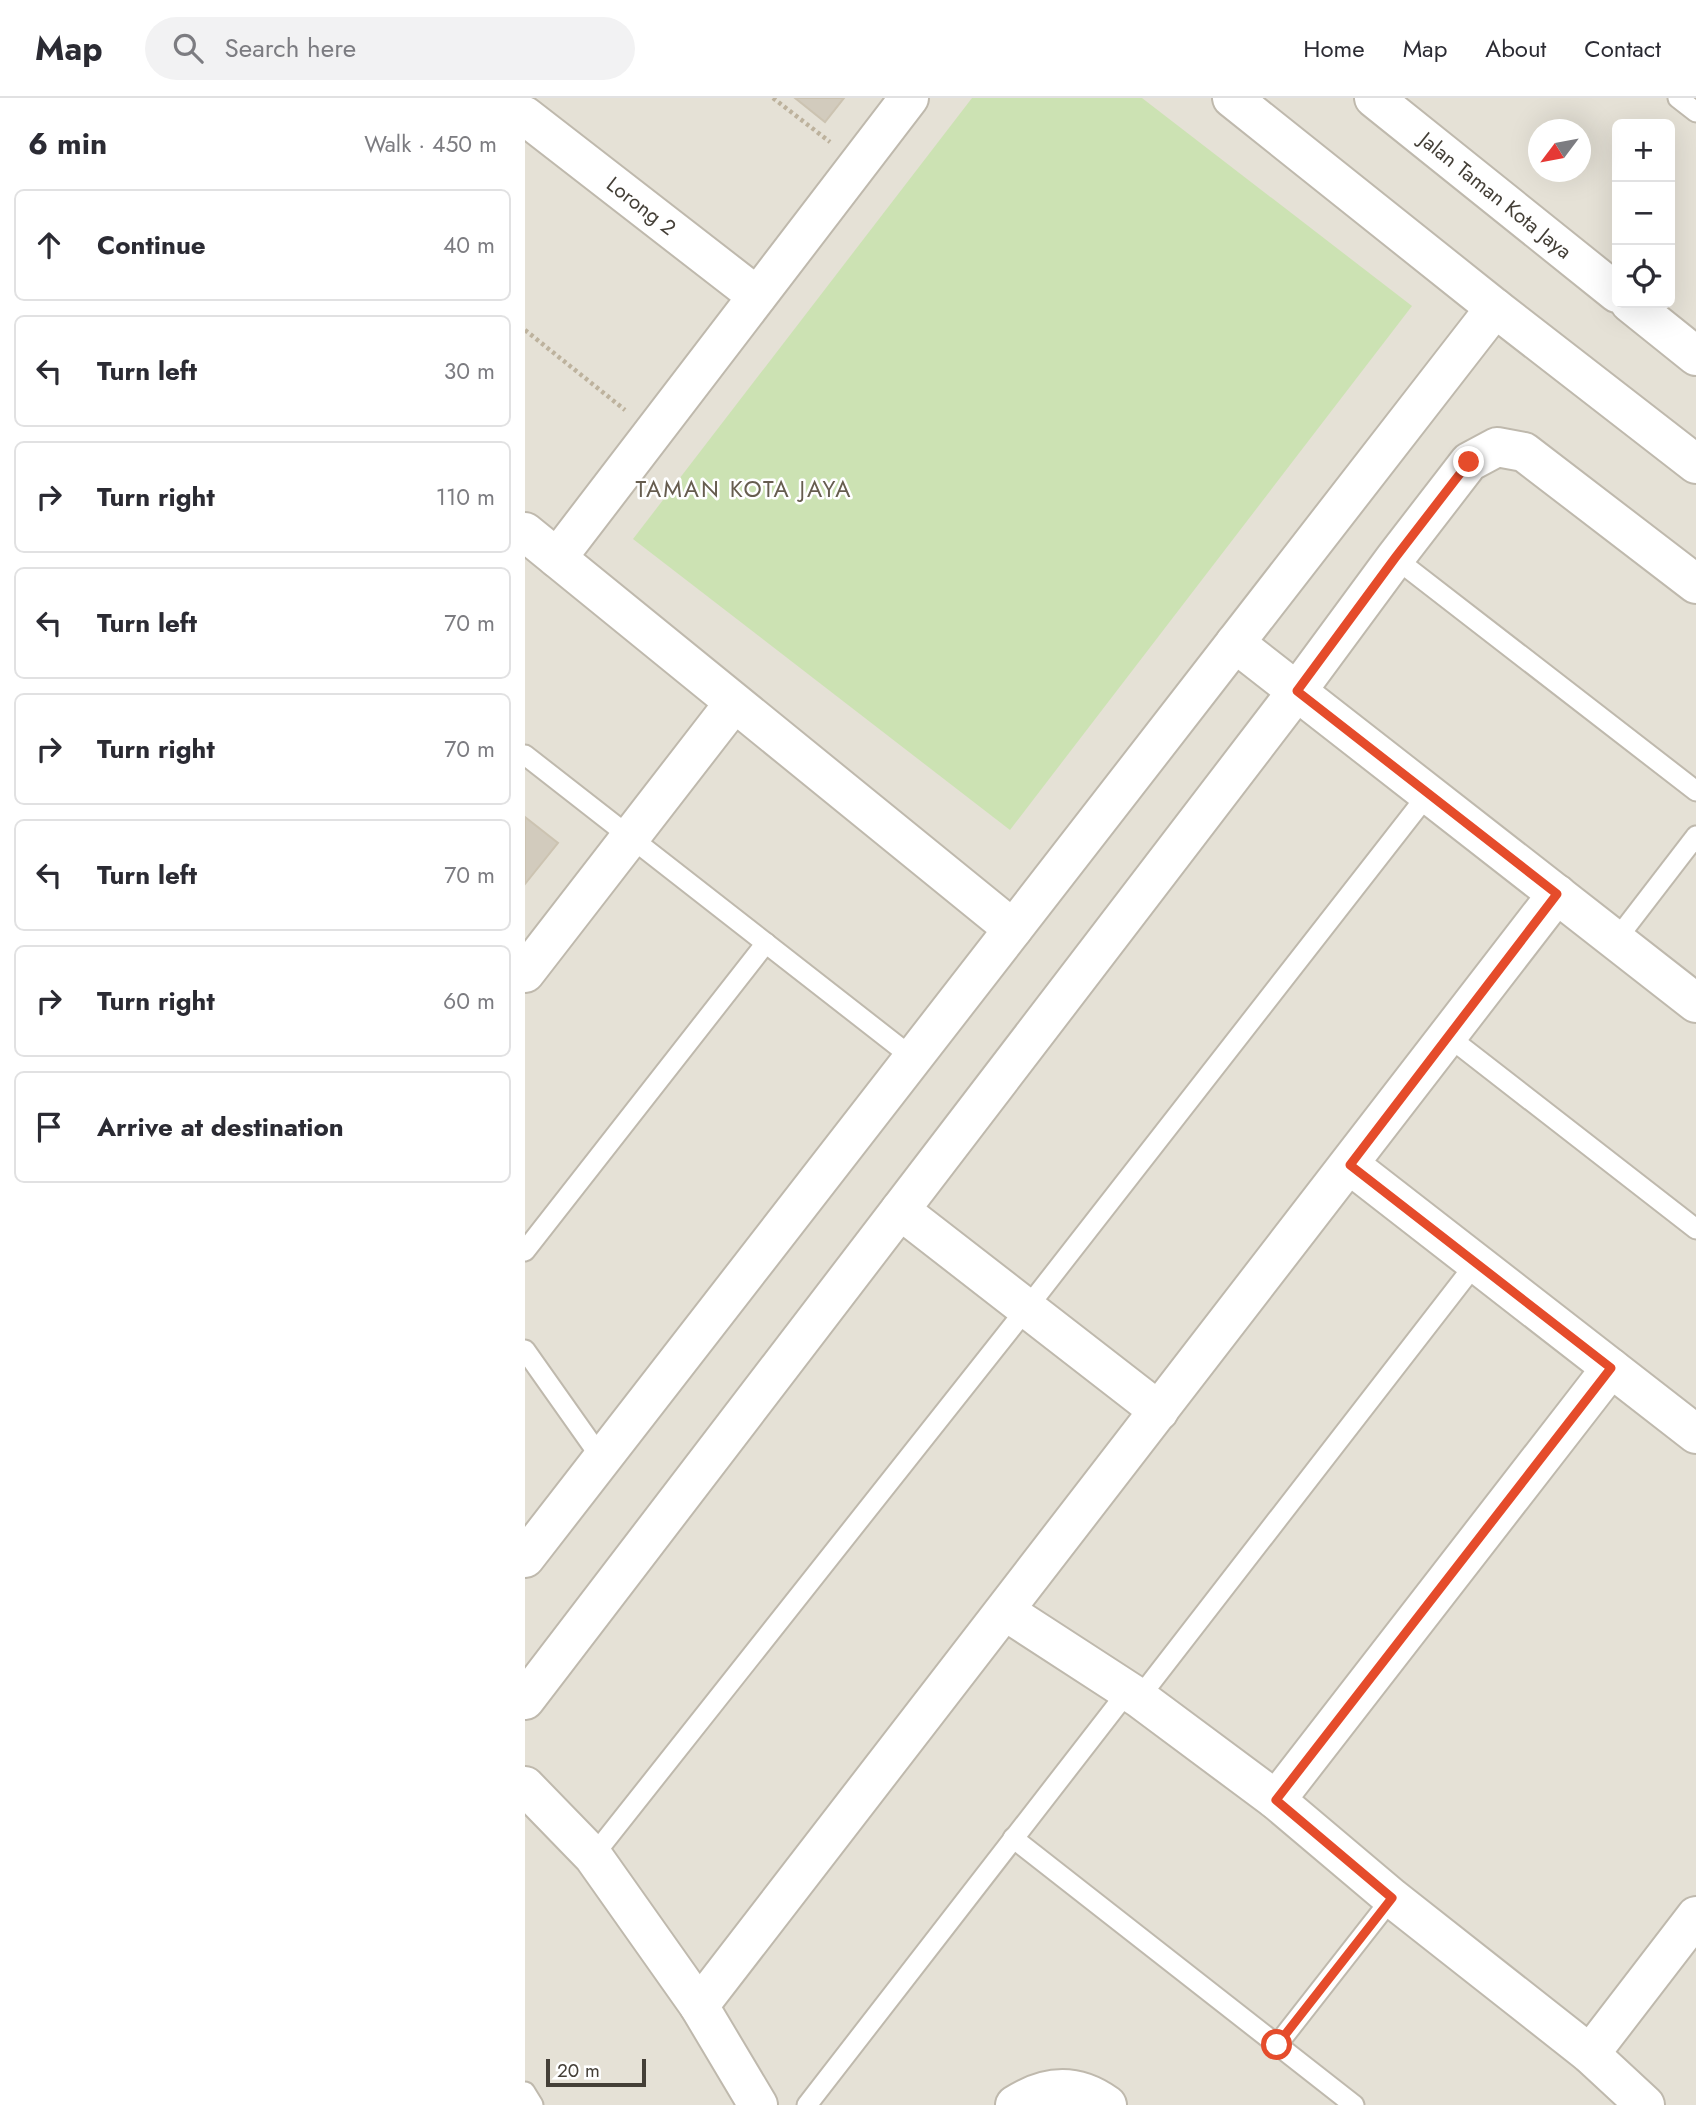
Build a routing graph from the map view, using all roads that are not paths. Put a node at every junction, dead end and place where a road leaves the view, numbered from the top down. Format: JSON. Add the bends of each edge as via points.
{"nodes":[{"id":1,"x":909,"y":98,"type":"edge"},
{"id":2,"x":1232,"y":98,"type":"edge"},
{"id":3,"x":1374,"y":98,"type":"edge"},
{"id":4,"x":1678,"y":98,"type":"edge"},
{"id":5,"x":1696,"y":112,"type":"edge"},
{"id":6,"x":525,"y":116,"type":"edge"},
{"id":7,"x":1612,"y":289,"type":"edge"},
{"id":8,"x":757,"y":296,"type":"junction"},
{"id":9,"x":1495,"y":308,"type":"junction"},
{"id":10,"x":1636,"y":308,"type":"edge"},
{"id":11,"x":1696,"y":356,"type":"edge"},
{"id":12,"x":1696,"y":464,"type":"edge"},
{"id":13,"x":525,"y":533,"type":"edge"},
{"id":14,"x":557,"y":558,"type":"junction"},
{"id":15,"x":1395,"y":558,"type":"junction"},
{"id":16,"x":1696,"y":584,"type":"edge"},
{"id":17,"x":1235,"y":643,"type":"junction"},
{"id":18,"x":1297,"y":691,"type":"junction"},
{"id":19,"x":734,"y":703,"type":"junction"},
{"id":20,"x":525,"y":755,"type":"edge"},
{"id":21,"x":1696,"y":791,"type":"edge"},
{"id":22,"x":1429,"y":794,"type":"junction"},
{"id":23,"x":1696,"y":836,"type":"edge"},
{"id":24,"x":631,"y":837,"type":"junction"},
{"id":25,"x":1557,"y":894,"type":"junction"},
{"id":26,"x":1013,"y":929,"type":"junction"},
{"id":27,"x":1616,"y":940,"type":"junction"},
{"id":28,"x":766,"y":943,"type":"junction"},
{"id":29,"x":525,"y":973,"type":"edge"},
{"id":30,"x":1696,"y":1003,"type":"edge"},
{"id":31,"x":1449,"y":1037,"type":"junction"},
{"id":32,"x":913,"y":1058,"type":"junction"},
{"id":33,"x":1350,"y":1165,"type":"junction"},
{"id":34,"x":900,"y":1210,"type":"junction"},
{"id":35,"x":1696,"y":1229,"type":"edge"},
{"id":36,"x":525,"y":1251,"type":"edge"},
{"id":37,"x":1476,"y":1263,"type":"junction"},
{"id":38,"x":1027,"y":1308,"type":"junction"},
{"id":39,"x":525,"y":1350,"type":"edge"},
{"id":40,"x":1611,"y":1368,"type":"junction"},
{"id":41,"x":1159,"y":1411,"type":"junction"},
{"id":42,"x":1696,"y":1434,"type":"edge"},
{"id":43,"x":602,"y":1459,"type":"junction"},
{"id":44,"x":525,"y":1558,"type":"edge"},
{"id":45,"x":1005,"y":1611,"type":"junction"},
{"id":46,"x":1133,"y":1694,"type":"junction"},
{"id":47,"x":525,"y":1700,"type":"edge"},
{"id":48,"x":525,"y":1786,"type":"edge"},
{"id":49,"x":1276,"y":1800,"type":"junction"},
{"id":50,"x":1013,"y":1838,"type":"junction"},
{"id":51,"x":593,"y":1856,"type":"junction"},
{"id":52,"x":1392,"y":1898,"type":"junction"},
{"id":53,"x":1696,"y":1916,"type":"edge"},
{"id":54,"x":699,"y":2006,"type":"junction"},
{"id":55,"x":1277,"y":2045,"type":"junction"},
{"id":56,"x":1590,"y":2054,"type":"junction"},
{"id":57,"x":525,"y":2092,"type":"edge"},
{"id":58,"x":533,"y":2105,"type":"edge"},
{"id":59,"x":758,"y":2105,"type":"edge"},
{"id":60,"x":807,"y":2105,"type":"edge"},
{"id":61,"x":1015,"y":2105,"type":"edge"},
{"id":62,"x":1107,"y":2105,"type":"edge"},
{"id":63,"x":1353,"y":2105,"type":"edge"},
{"id":64,"x":1645,"y":2105,"type":"edge"}],
"edges":[{"from":1,"to":8,"type":"street"},
{"from":2,"to":9,"type":"street"},
{"from":3,"to":7,"type":"street","name":"Jalan Taman Kota Jaya"},
{"from":4,"to":5,"type":"lane"},
{"from":6,"to":8,"type":"street","name":"Lorong 2"},
{"from":8,"to":14,"type":"street"},
{"from":9,"to":12,"type":"street"},
{"from":9,"to":17,"type":"street"},
{"from":10,"to":11,"type":"street"},
{"from":13,"to":14,"type":"street"},
{"from":14,"to":19,"type":"street"},
{"from":15,"to":16,"type":"street","via":[[1469,462],[1497,447],[1524,453]]},
{"from":15,"to":18,"type":"street"},
{"from":15,"to":21,"type":"lane"},
{"from":17,"to":18,"type":"street"},
{"from":17,"to":26,"type":"street"},
{"from":18,"to":22,"type":"street"},
{"from":18,"to":34,"type":"street"},
{"from":19,"to":24,"type":"street"},
{"from":19,"to":26,"type":"street"},
{"from":20,"to":24,"type":"lane"},
{"from":22,"to":25,"type":"street"},
{"from":22,"to":38,"type":"lane"},
{"from":23,"to":27,"type":"lane"},
{"from":24,"to":28,"type":"lane"},
{"from":24,"to":29,"type":"street"},
{"from":25,"to":27,"type":"street"},
{"from":25,"to":31,"type":"street"},
{"from":26,"to":32,"type":"street"},
{"from":27,"to":30,"type":"street"},
{"from":28,"to":32,"type":"lane"},
{"from":28,"to":36,"type":"lane"},
{"from":31,"to":33,"type":"street"},
{"from":31,"to":35,"type":"lane"},
{"from":32,"to":43,"type":"street"},
{"from":33,"to":37,"type":"street"},
{"from":33,"to":41,"type":"street"},
{"from":34,"to":38,"type":"street"},
{"from":34,"to":47,"type":"street"},
{"from":37,"to":40,"type":"street"},
{"from":37,"to":46,"type":"lane"},
{"from":38,"to":41,"type":"street"},
{"from":38,"to":51,"type":"lane"},
{"from":39,"to":43,"type":"lane"},
{"from":40,"to":42,"type":"street"},
{"from":40,"to":49,"type":"street"},
{"from":41,"to":45,"type":"street"},
{"from":43,"to":44,"type":"street"},
{"from":45,"to":46,"type":"street"},
{"from":45,"to":54,"type":"street"},
{"from":46,"to":49,"type":"street"},
{"from":46,"to":50,"type":"lane"},
{"from":48,"to":51,"type":"street"},
{"from":49,"to":52,"type":"street"},
{"from":50,"to":55,"type":"lane"},
{"from":50,"to":60,"type":"lane"},
{"from":51,"to":54,"type":"street"},
{"from":52,"to":55,"type":"lane"},
{"from":52,"to":56,"type":"street"},
{"from":53,"to":56,"type":"street"},
{"from":54,"to":59,"type":"street"},
{"from":55,"to":63,"type":"lane"},
{"from":56,"to":64,"type":"street"},
{"from":57,"to":58,"type":"lane"},
{"from":61,"to":62,"type":"street","via":[[1036,2092],[1068,2088]]}]}
